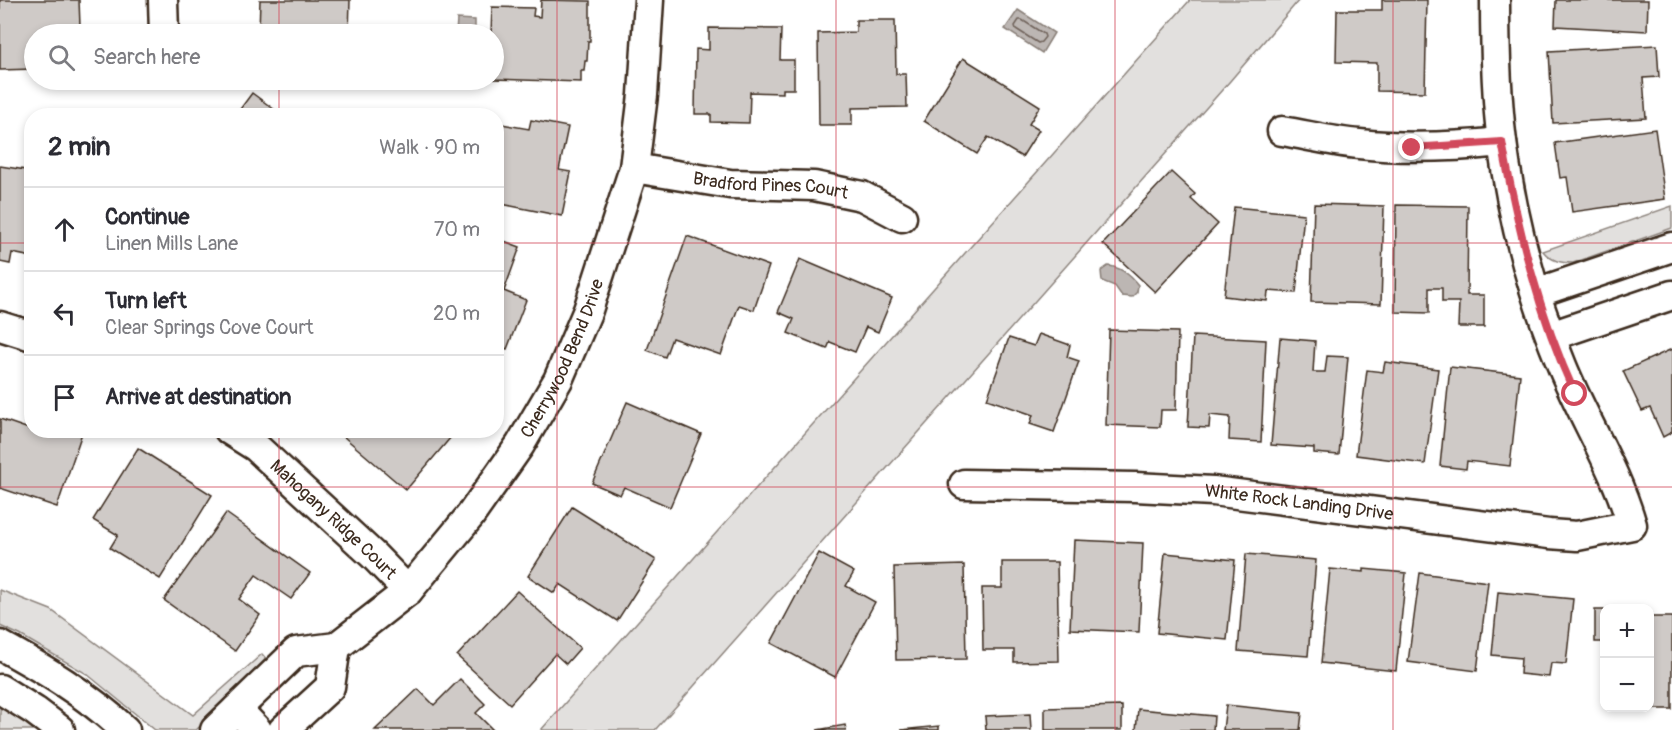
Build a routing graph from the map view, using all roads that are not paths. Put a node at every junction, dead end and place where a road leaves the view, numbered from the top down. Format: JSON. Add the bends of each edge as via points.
{"nodes":[{"id":1,"x":163,"y":0,"type":"edge"},
{"id":2,"x":650,"y":0,"type":"edge"},
{"id":3,"x":1495,"y":0,"type":"edge"},
{"id":4,"x":164,"y":24,"type":"edge"},
{"id":5,"x":1282,"y":130,"type":"dead end"},
{"id":6,"x":1502,"y":142,"type":"junction"},
{"id":7,"x":634,"y":168,"type":"junction"},
{"id":8,"x":902,"y":218,"type":"dead end"},
{"id":9,"x":1672,"y":247,"type":"edge"},
{"id":10,"x":1536,"y":293,"type":"junction"},
{"id":11,"x":1672,"y":295,"type":"edge"},
{"id":12,"x":0,"y":326,"type":"edge"},
{"id":13,"x":24,"y":334,"type":"edge"},
{"id":14,"x":1551,"y":336,"type":"junction"},
{"id":15,"x":242,"y":438,"type":"edge"},
{"id":16,"x":964,"y":484,"type":"dead end"},
{"id":17,"x":408,"y":591,"type":"junction"},
{"id":18,"x":0,"y":645,"type":"edge"},
{"id":19,"x":336,"y":647,"type":"junction"},
{"id":20,"x":0,"y":689,"type":"edge"},
{"id":21,"x":237,"y":709,"type":"junction"},
{"id":22,"x":60,"y":730,"type":"edge"},
{"id":23,"x":125,"y":730,"type":"edge"},
{"id":24,"x":215,"y":730,"type":"edge"},
{"id":25,"x":257,"y":730,"type":"edge"},
{"id":26,"x":283,"y":730,"type":"edge"}],
"edges":[{"from":1,"to":4,"type":"street"},
{"from":2,"to":7,"type":"street","name":"Cherrywood Bend Drive"},
{"from":3,"to":6,"type":"street"},
{"from":5,"to":6,"type":"street","via":[[1357,144],[1412,148]]},
{"from":6,"to":10,"type":"street"},
{"from":7,"to":8,"type":"street","name":"Bradford Pines Court","via":[[730,184],[814,186],[862,196]]},
{"from":7,"to":17,"type":"street","name":"Cherrywood Bend Drive","via":[[588,310],[558,380],[520,445],[470,516]]},
{"from":9,"to":10,"type":"street"},
{"from":10,"to":14,"type":"street"},
{"from":11,"to":14,"type":"street"},
{"from":12,"to":13,"type":"street"},
{"from":14,"to":16,"type":"street","name":"White Rock Landing Drive","via":[[1632,525],[1568,535],[1214,491]]},
{"from":15,"to":17,"type":"street","name":"Mahogany Ridge Court","via":[[256,447]]},
{"from":17,"to":19,"type":"street","name":"Cherrywood Bend Drive"},
{"from":18,"to":23,"type":"street","via":[[55,675]]},
{"from":19,"to":21,"type":"street","via":[[296,652]]},
{"from":19,"to":26,"type":"street","via":[[330,687]]},
{"from":20,"to":22,"type":"street"},
{"from":21,"to":24,"type":"street"},
{"from":21,"to":25,"type":"street"}]}
